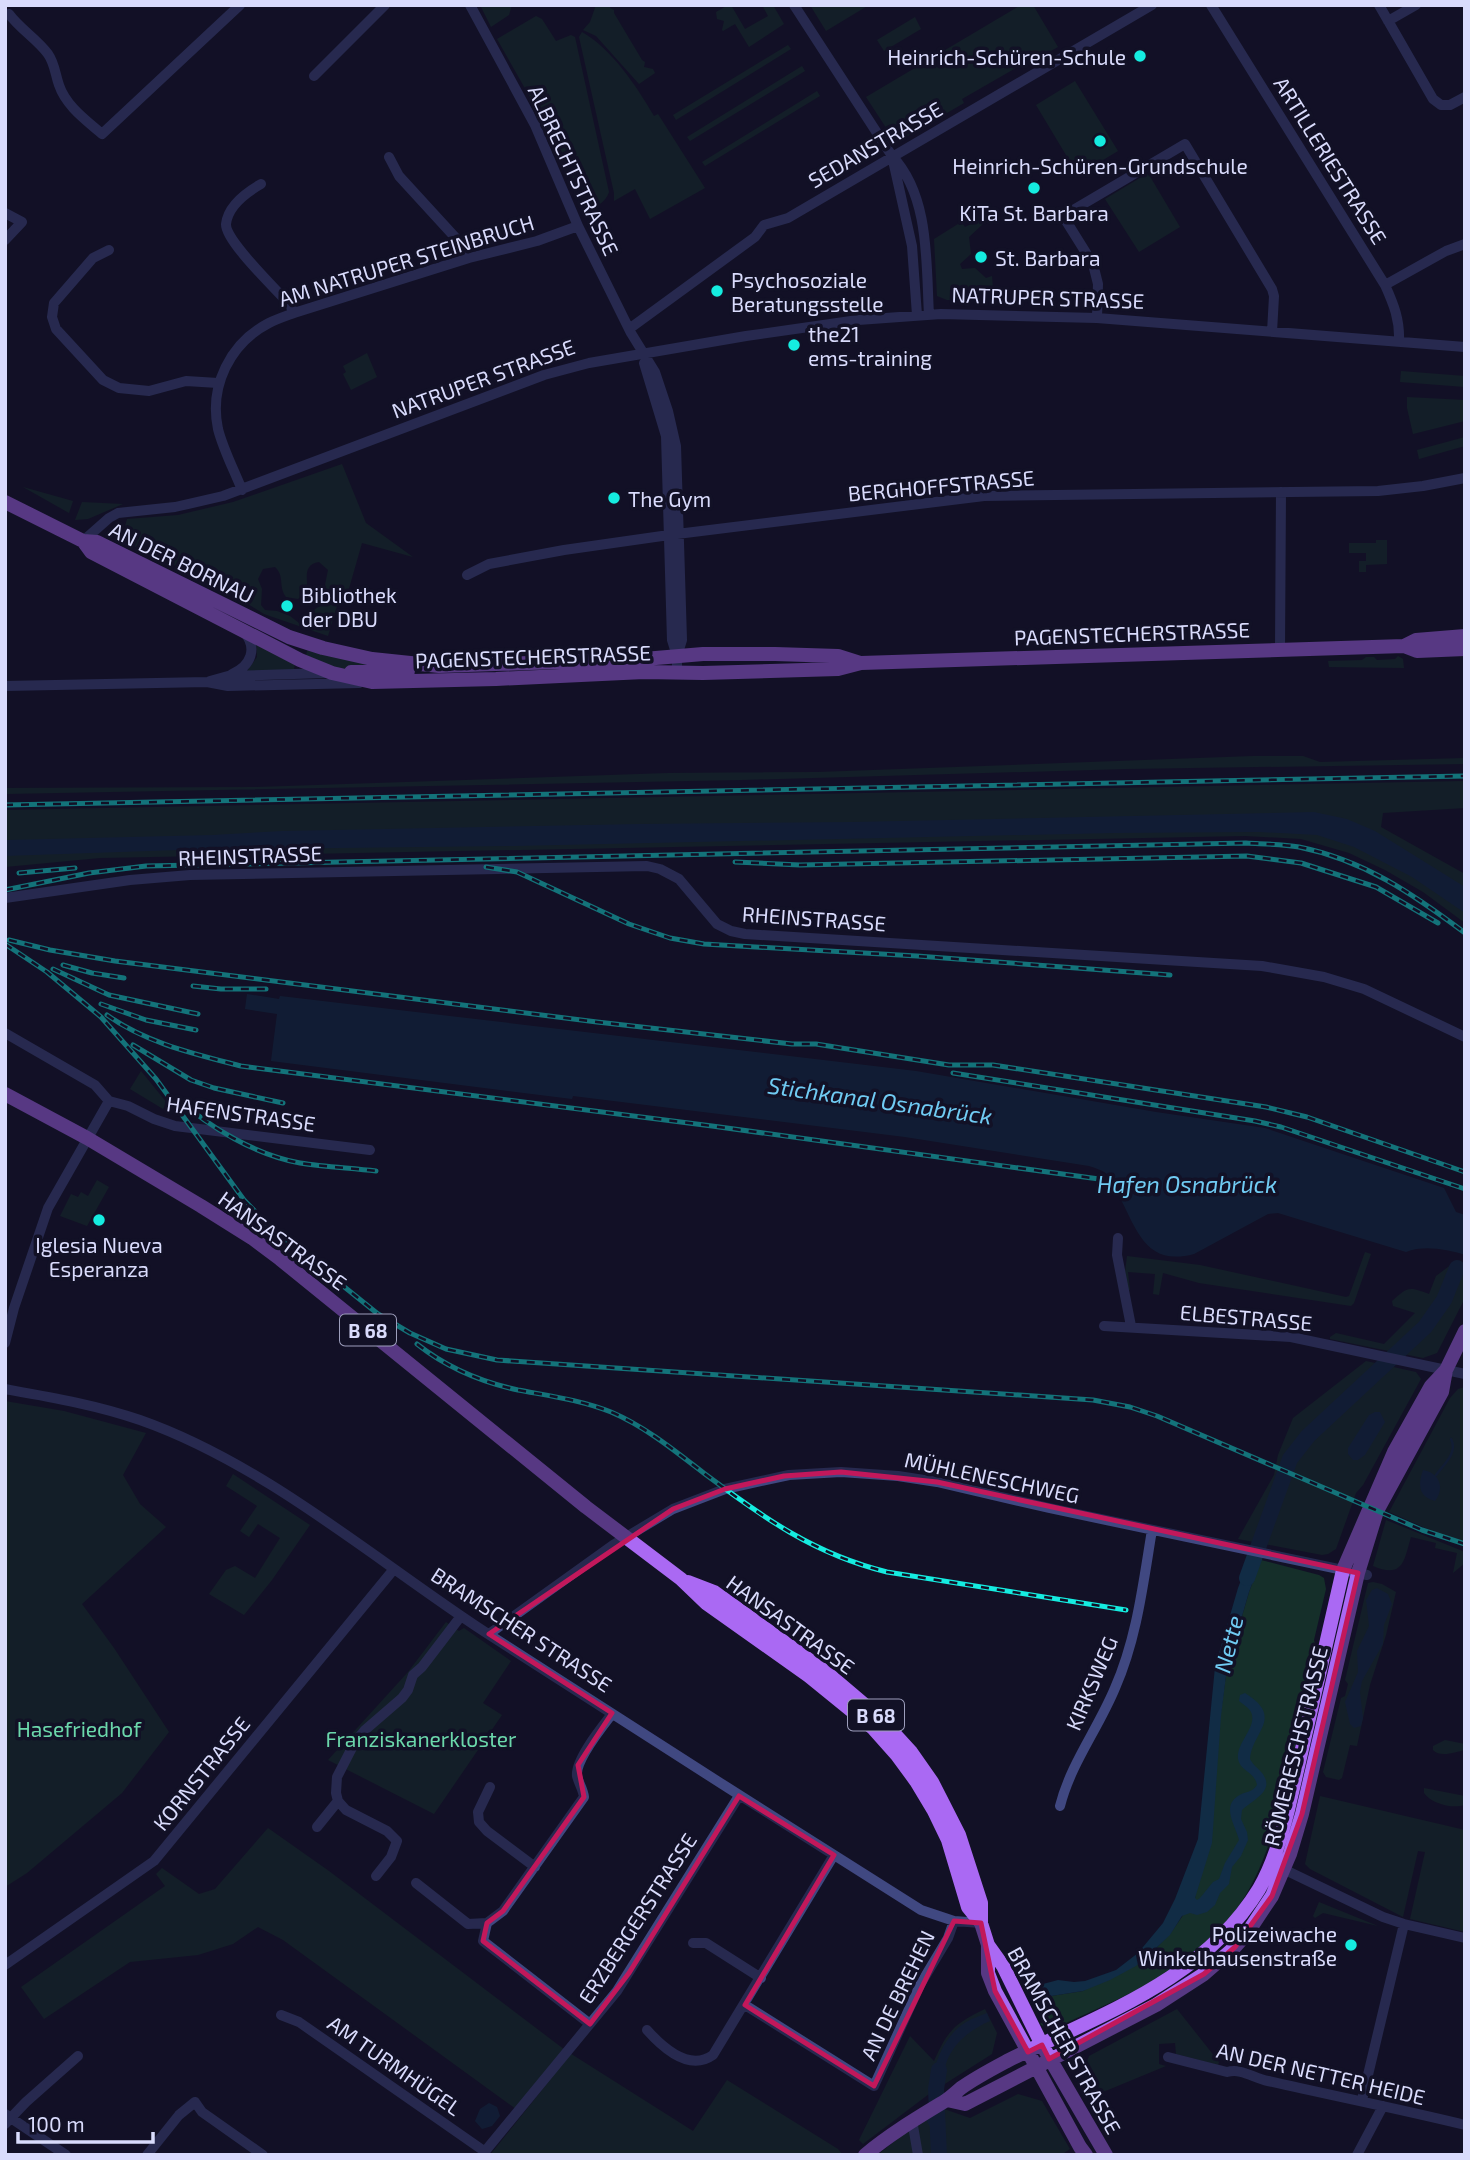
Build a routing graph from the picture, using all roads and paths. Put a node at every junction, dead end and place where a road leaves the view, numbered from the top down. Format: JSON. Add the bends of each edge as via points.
{"nodes":[{"id":1,"x":240,"y":5,"type":"edge"},
{"id":2,"x":385,"y":5,"type":"edge"},
{"id":3,"x":470,"y":5,"type":"edge"},
{"id":4,"x":794,"y":5,"type":"edge"},
{"id":5,"x":1152,"y":5,"type":"edge"},
{"id":6,"x":1211,"y":5,"type":"edge"},
{"id":7,"x":1379,"y":5,"type":"edge"},
{"id":8,"x":1416,"y":5,"type":"edge"},
{"id":9,"x":9,"y":14,"type":"dead end"},
{"id":10,"x":1388,"y":21,"type":"junction"},
{"id":11,"x":314,"y":76,"type":"dead end"},
{"id":12,"x":1465,"y":97,"type":"edge"},
{"id":13,"x":891,"y":156,"type":"junction"},
{"id":14,"x":389,"y":157,"type":"dead end"},
{"id":15,"x":261,"y":184,"type":"dead end"},
{"id":16,"x":5,"y":213,"type":"edge"},
{"id":17,"x":578,"y":226,"type":"junction"},
{"id":18,"x":5,"y":240,"type":"edge"},
{"id":19,"x":1465,"y":244,"type":"edge"},
{"id":20,"x":109,"y":250,"type":"dead end"},
{"id":21,"x":469,"y":258,"type":"junction"},
{"id":22,"x":1385,"y":285,"type":"junction"},
{"id":23,"x":294,"y":313,"type":"junction"},
{"id":24,"x":917,"y":315,"type":"junction"},
{"id":25,"x":929,"y":315,"type":"junction"},
{"id":26,"x":1097,"y":318,"type":"junction"},
{"id":27,"x":629,"y":329,"type":"junction"},
{"id":28,"x":1272,"y":332,"type":"junction"},
{"id":29,"x":1399,"y":342,"type":"junction"},
{"id":30,"x":1465,"y":347,"type":"edge"},
{"id":31,"x":642,"y":353,"type":"junction"},
{"id":32,"x":218,"y":383,"type":"junction"},
{"id":33,"x":1465,"y":478,"type":"edge"},
{"id":34,"x":242,"y":490,"type":"junction"},
{"id":35,"x":1281,"y":492,"type":"junction"},
{"id":36,"x":5,"y":502,"type":"edge"},
{"id":37,"x":674,"y":534,"type":"junction"},
{"id":38,"x":83,"y":541,"type":"junction"},
{"id":39,"x":467,"y":575,"type":"dead end"},
{"id":40,"x":242,"y":630,"type":"junction"},
{"id":41,"x":1465,"y":636,"type":"edge"},
{"id":42,"x":1405,"y":646,"type":"junction"},
{"id":43,"x":1280,"y":649,"type":"junction"},
{"id":44,"x":1465,"y":649,"type":"edge"},
{"id":45,"x":677,"y":656,"type":"junction"},
{"id":46,"x":861,"y":663,"type":"junction"},
{"id":47,"x":439,"y":666,"type":"junction"},
{"id":48,"x":332,"y":673,"type":"junction"},
{"id":49,"x":677,"y":673,"type":"junction"},
{"id":50,"x":228,"y":676,"type":"junction"},
{"id":51,"x":207,"y":682,"type":"junction"},
{"id":52,"x":372,"y":682,"type":"junction"},
{"id":53,"x":5,"y":686,"type":"edge"},
{"id":54,"x":5,"y":898,"type":"edge"},
{"id":55,"x":5,"y":1033,"type":"edge"},
{"id":56,"x":1465,"y":1037,"type":"edge"},
{"id":57,"x":5,"y":1094,"type":"edge"},
{"id":58,"x":109,"y":1101,"type":"junction"},
{"id":59,"x":87,"y":1139,"type":"junction"},
{"id":60,"x":370,"y":1150,"type":"dead end"},
{"id":61,"x":1118,"y":1238,"type":"dead end"},
{"id":62,"x":1104,"y":1326,"type":"dead end"},
{"id":63,"x":1131,"y":1326,"type":"junction"},
{"id":64,"x":1465,"y":1331,"type":"edge"},
{"id":65,"x":5,"y":1343,"type":"edge"},
{"id":66,"x":1446,"y":1370,"type":"junction"},
{"id":67,"x":1465,"y":1374,"type":"edge"},
{"id":68,"x":5,"y":1389,"type":"edge"},
{"id":69,"x":1152,"y":1530,"type":"junction"},
{"id":70,"x":625,"y":1538,"type":"junction"},
{"id":71,"x":394,"y":1569,"type":"junction"},
{"id":72,"x":1356,"y":1573,"type":"junction"},
{"id":73,"x":461,"y":1616,"type":"junction"},
{"id":74,"x":489,"y":1634,"type":"junction"},
{"id":75,"x":612,"y":1714,"type":"junction"},
{"id":76,"x":490,"y":1787,"type":"dead end"},
{"id":77,"x":739,"y":1796,"type":"junction"},
{"id":78,"x":338,"y":1801,"type":"junction"},
{"id":79,"x":1060,"y":1806,"type":"dead end"},
{"id":80,"x":317,"y":1827,"type":"dead end"},
{"id":81,"x":834,"y":1855,"type":"junction"},
{"id":82,"x":1278,"y":1866,"type":"junction"},
{"id":83,"x":536,"y":1867,"type":"junction"},
{"id":84,"x":376,"y":1876,"type":"dead end"},
{"id":85,"x":416,"y":1883,"type":"dead end"},
{"id":86,"x":954,"y":1921,"type":"junction"},
{"id":87,"x":487,"y":1923,"type":"junction"},
{"id":88,"x":981,"y":1923,"type":"junction"},
{"id":89,"x":1404,"y":1924,"type":"junction"},
{"id":90,"x":1465,"y":1938,"type":"edge"},
{"id":91,"x":694,"y":1943,"type":"dead end"},
{"id":92,"x":988,"y":1945,"type":"junction"},
{"id":93,"x":5,"y":1965,"type":"edge"},
{"id":94,"x":761,"y":1978,"type":"junction"},
{"id":95,"x":745,"y":2006,"type":"junction"},
{"id":96,"x":281,"y":2015,"type":"dead end"},
{"id":97,"x":590,"y":2024,"type":"junction"},
{"id":98,"x":647,"y":2030,"type":"dead end"},
{"id":99,"x":1042,"y":2045,"type":"junction"},
{"id":100,"x":1028,"y":2052,"type":"junction"},
{"id":101,"x":78,"y":2056,"type":"dead end"},
{"id":102,"x":1168,"y":2057,"type":"dead end"},
{"id":103,"x":1049,"y":2059,"type":"junction"},
{"id":104,"x":1036,"y":2067,"type":"junction"},
{"id":105,"x":1362,"y":2100,"type":"junction"},
{"id":106,"x":945,"y":2101,"type":"junction"},
{"id":107,"x":1383,"y":2106,"type":"junction"},
{"id":108,"x":919,"y":2116,"type":"junction"},
{"id":109,"x":7,"y":2118,"type":"edge"},
{"id":110,"x":1465,"y":2125,"type":"edge"},
{"id":111,"x":483,"y":2153,"type":"edge"},
{"id":112,"x":66,"y":2155,"type":"edge"},
{"id":113,"x":147,"y":2155,"type":"edge"},
{"id":114,"x":263,"y":2155,"type":"edge"},
{"id":115,"x":865,"y":2155,"type":"edge"},
{"id":116,"x":918,"y":2155,"type":"edge"},
{"id":117,"x":1086,"y":2155,"type":"edge"},
{"id":118,"x":1106,"y":2155,"type":"edge"},
{"id":119,"x":1357,"y":2155,"type":"edge"}],
"edges":[{"from":1,"to":9,"type":"street","via":[[102,134],[67,102],[47,52]]},
{"from":2,"to":11,"type":"street"},
{"from":3,"to":17,"type":"street","name":"ALBRECHTSTRASSE","via":[[534,125]]},
{"from":4,"to":13,"type":"street"},
{"from":5,"to":13,"type":"street","name":"SEDANSTRASSE"},
{"from":6,"to":22,"type":"street","name":"ARTILLERIESTRASSE"},
{"from":7,"to":10,"type":"street"},
{"from":8,"to":10,"type":"street"},
{"from":10,"to":12,"type":"street","via":[[1433,99],[1450,105]]},
{"from":13,"to":24,"type":"street","via":[[912,246]]},
{"from":13,"to":25,"type":"street","via":[[905,170],[919,212]]},
{"from":13,"to":27,"type":"street","name":"SEDANSTRASSE","via":[[788,218],[764,225],[755,237]]},
{"from":14,"to":21,"type":"street","via":[[399,176]]},
{"from":15,"to":23,"type":"street","via":[[245,193],[230,214],[227,233]]},
{"from":16,"to":18,"type":"street","via":[[22,222]]},
{"from":17,"to":21,"type":"street","name":"AM NATRUPER STEINBRUCH"},
{"from":17,"to":27,"type":"street","name":"ALBRECHTSTRASSE"},
{"from":19,"to":22,"type":"street"},
{"from":20,"to":32,"type":"street","via":[[93,258],[54,303],[52,317],[61,335],[103,380],[119,388],[149,391],[186,381]]},
{"from":21,"to":23,"type":"street","name":"AM NATRUPER STEINBRUCH"},
{"from":22,"to":29,"type":"street","name":"ARTILLERIESTRASSE","via":[[1396,308]]},
{"from":23,"to":32,"type":"street","name":"AM NATRUPER STEINBRUCH","via":[[253,332],[238,346]]},
{"from":24,"to":25,"type":"street","name":"NATRUPER STRASSE"},
{"from":24,"to":31,"type":"street","name":"NATRUPER STRASSE"},
{"from":25,"to":26,"type":"street","name":"NATRUPER STRASSE"},
{"from":26,"to":28,"type":"street","name":"NATRUPER STRASSE"},
{"from":26,"to":28,"type":"street","via":[[1098,284],[1093,264],[1063,216],[1185,144],[1272,289]]},
{"from":27,"to":31,"type":"street","name":"ALBRECHTSTRASSE"},
{"from":28,"to":29,"type":"street","name":"NATRUPER STRASSE"},
{"from":29,"to":30,"type":"street","name":"NATRUPER STRASSE"},
{"from":31,"to":34,"type":"street","name":"NATRUPER STRASSE","via":[[544,375]]},
{"from":31,"to":37,"type":"street","name":"ALBRECHTSTRASSE","via":[[655,372],[676,446]]},
{"from":32,"to":34,"type":"street","name":"AM NATRUPER STEINBRUCH","via":[[215,408],[219,430]]},
{"from":33,"to":35,"type":"street","name":"BERGHOFFSTRASSE","via":[[1392,490]]},
{"from":34,"to":38,"type":"street","name":"NATRUPER STRASSE","via":[[175,508],[118,513]]},
{"from":35,"to":37,"type":"street","name":"BERGHOFFSTRASSE","via":[[994,495]]},
{"from":35,"to":43,"type":"street"},
{"from":36,"to":38,"type":"main road"},
{"from":37,"to":39,"type":"street","name":"BERGHOFFSTRASSE","via":[[489,564]]},
{"from":37,"to":45,"type":"street","name":"ALBRECHTSTRASSE","via":[[682,640]]},
{"from":38,"to":40,"type":"main road","name":"AN DER BORNAU","via":[[91,552]]},
{"from":38,"to":47,"type":"main road","name":"AN DER BORNAU","via":[[97,542],[307,643],[372,659]]},
{"from":40,"to":48,"type":"main road","name":"AN DER BORNAU"},
{"from":40,"to":50,"type":"street","name":"AN DER BORNAU","via":[[252,646],[250,659]]},
{"from":41,"to":42,"type":"main road","name":"PAGENSTECHERSTRASSE","via":[[1416,640]]},
{"from":42,"to":43,"type":"main road","name":"PAGENSTECHERSTRASSE"},
{"from":42,"to":44,"type":"main road","name":"PAGENSTECHERSTRASSE","via":[[1417,651]]},
{"from":43,"to":46,"type":"main road","name":"PAGENSTECHERSTRASSE"},
{"from":45,"to":46,"type":"main road","name":"PAGENSTECHERSTRASSE","via":[[838,656]]},
{"from":45,"to":47,"type":"main road","name":"PAGENSTECHERSTRASSE"},
{"from":45,"to":49,"type":"street","name":"ALBRECHTSTRASSE"},
{"from":46,"to":49,"type":"main road","name":"PAGENSTECHERSTRASSE","via":[[838,669]]},
{"from":47,"to":48,"type":"main road","via":[[419,671]]},
{"from":48,"to":50,"type":"street","name":"PAGENSTECHERSTRASSE"},
{"from":48,"to":52,"type":"main road","name":"AN DER BORNAU"},
{"from":49,"to":52,"type":"main road","name":"PAGENSTECHERSTRASSE"},
{"from":50,"to":51,"type":"street","name":"PAGENSTECHERSTRASSE"},
{"from":51,"to":52,"type":"street","name":"PAGENSTECHERSTRASSE","via":[[228,686]]},
{"from":51,"to":53,"type":"street","name":"PAGENSTECHERSTRASSE"},
{"from":54,"to":56,"type":"street","name":"RHEINSTRASSE","via":[[190,875],[647,866],[679,879],[717,924],[745,934],[1262,965],[1364,989]]},
{"from":55,"to":58,"type":"street","name":"HAFENSTRASSE","via":[[95,1085]]},
{"from":57,"to":59,"type":"main road","name":"HANSASTRASSE","number":"B 68"},
{"from":58,"to":59,"type":"street"},
{"from":58,"to":60,"type":"street","name":"HAFENSTRASSE","via":[[175,1126]]},
{"from":59,"to":65,"type":"street","via":[[48,1208]]},
{"from":59,"to":70,"type":"main road","name":"HANSASTRASSE","number":"B 68","via":[[281,1259]]},
{"from":61,"to":63,"type":"street","via":[[1116,1255]]},
{"from":62,"to":63,"type":"street","name":"ELBESTRASSE"},
{"from":63,"to":66,"type":"street","name":"ELBESTRASSE","via":[[1291,1337]]},
{"from":64,"to":66,"type":"main road","name":"RÖMERESCHSTRASSE"},
{"from":66,"to":67,"type":"street","name":"ELBESTRASSE"},
{"from":66,"to":72,"type":"main road","name":"RÖMERESCHSTRASSE","via":[[1431,1386],[1394,1452]]},
{"from":68,"to":71,"type":"street","name":"BRAMSCHER STRASSE","via":[[118,1413],[203,1448],[273,1488]]},
{"from":69,"to":70,"type":"street","name":"MÜHLENESCHWEG","via":[[937,1482],[841,1472],[789,1475],[725,1489],[673,1509]]},
{"from":69,"to":72,"type":"street","name":"MÜHLENESCHWEG"},
{"from":69,"to":79,"type":"street","name":"KIRKSWEG","via":[[1128,1656],[1066,1782]]},
{"from":70,"to":74,"type":"street","name":"MÜHLENESCHWEG"},
{"from":70,"to":88,"type":"main road","name":"HANSASTRASSE","number":"B 68","via":[[873,1728],[934,1811],[948,1840],[968,1907]]},
{"from":71,"to":73,"type":"street","name":"BRAMSCHER STRASSE"},
{"from":71,"to":93,"type":"street","name":"KORNSTRASSE","via":[[154,1861]]},
{"from":72,"to":82,"type":"main road","name":"RÖMERESCHSTRASSE","via":[[1288,1810]]},
{"from":73,"to":74,"type":"street","name":"BRAMSCHER STRASSE"},
{"from":73,"to":78,"type":"street","via":[[413,1675],[402,1698],[355,1742],[337,1777]]},
{"from":74,"to":75,"type":"street","name":"BRAMSCHER STRASSE"},
{"from":75,"to":77,"type":"street","name":"BRAMSCHER STRASSE"},
{"from":75,"to":83,"type":"street","via":[[578,1765],[584,1797]]},
{"from":76,"to":83,"type":"street","via":[[478,1812],[479,1822]]},
{"from":77,"to":81,"type":"street","name":"BRAMSCHER STRASSE"},
{"from":77,"to":97,"type":"street","name":"ERZBERGERSTRASSE","via":[[617,1991]]},
{"from":78,"to":80,"type":"street"},
{"from":78,"to":84,"type":"street","via":[[397,1841]]},
{"from":81,"to":86,"type":"street","name":"BRAMSCHER STRASSE","via":[[921,1910]]},
{"from":81,"to":94,"type":"street"},
{"from":82,"to":89,"type":"street"},
{"from":82,"to":99,"type":"main road","name":"RÖMERESCHSTRASSE","via":[[1205,1952],[1158,1987]]},
{"from":82,"to":103,"type":"main road","name":"RÖMERESCHSTRASSE","via":[[1272,1896],[1223,1959],[1156,2005]]},
{"from":83,"to":87,"type":"street","via":[[503,1911]]},
{"from":85,"to":87,"type":"street","via":[[468,1924]]},
{"from":86,"to":88,"type":"street","name":"BRAMSCHER STRASSE"},
{"from":86,"to":95,"type":"street","name":"AN DE BREHEN","via":[[874,2086]]},
{"from":87,"to":97,"type":"street","via":[[483,1941]]},
{"from":88,"to":92,"type":"main road","name":"BRAMSCHER STRASSE","number":"B 68"},
{"from":89,"to":90,"type":"street"},
{"from":89,"to":105,"type":"street"},
{"from":91,"to":94,"type":"street","via":[[706,1943]]},
{"from":92,"to":99,"type":"main road","name":"BRAMSCHER STRASSE","number":"B 68"},
{"from":92,"to":100,"type":"main road","name":"BRAMSCHER STRASSE","number":"B 68","via":[[988,1973]]},
{"from":94,"to":95,"type":"street"},
{"from":95,"to":98,"type":"street","via":[[718,2050],[701,2061],[677,2055]]},
{"from":96,"to":111,"type":"street","name":"AM TURMHÜGEL","via":[[299,2022]]},
{"from":97,"to":111,"type":"street","name":"ERZBERGERSTRASSE"},
{"from":99,"to":100,"type":"main road","name":"RÖMERESCHSTRASSE"},
{"from":99,"to":103,"type":"main road","name":"BRAMSCHER STRASSE","number":"B 68"},
{"from":100,"to":104,"type":"main road","name":"BRAMSCHER STRASSE","number":"B 68"},
{"from":100,"to":106,"type":"main road","name":"RÖMERESCHSTRASSE","via":[[963,2086]]},
{"from":101,"to":109,"type":"street"},
{"from":102,"to":105,"type":"street","name":"AN DER NETTER HEIDE"},
{"from":103,"to":104,"type":"main road","name":"RÖMERESCHSTRASSE"},
{"from":103,"to":118,"type":"main road","name":"BRAMSCHER STRASSE","number":"B 68"},
{"from":104,"to":106,"type":"main road","name":"RÖMERESCHSTRASSE","via":[[965,2104]]},
{"from":104,"to":117,"type":"main road","name":"BRAMSCHER STRASSE","number":"B 68"},
{"from":105,"to":107,"type":"street","name":"AN DER NETTER HEIDE"},
{"from":106,"to":108,"type":"main road","name":"RÖMERESCHSTRASSE"},
{"from":107,"to":110,"type":"street","name":"AN DER NETTER HEIDE"},
{"from":107,"to":119,"type":"street"},
{"from":108,"to":115,"type":"main road","name":"RÖMERESCHSTRASSE"},
{"from":108,"to":116,"type":"street"},
{"from":109,"to":112,"type":"street"},
{"from":113,"to":114,"type":"street","via":[[195,2102],[202,2112]]}]}
